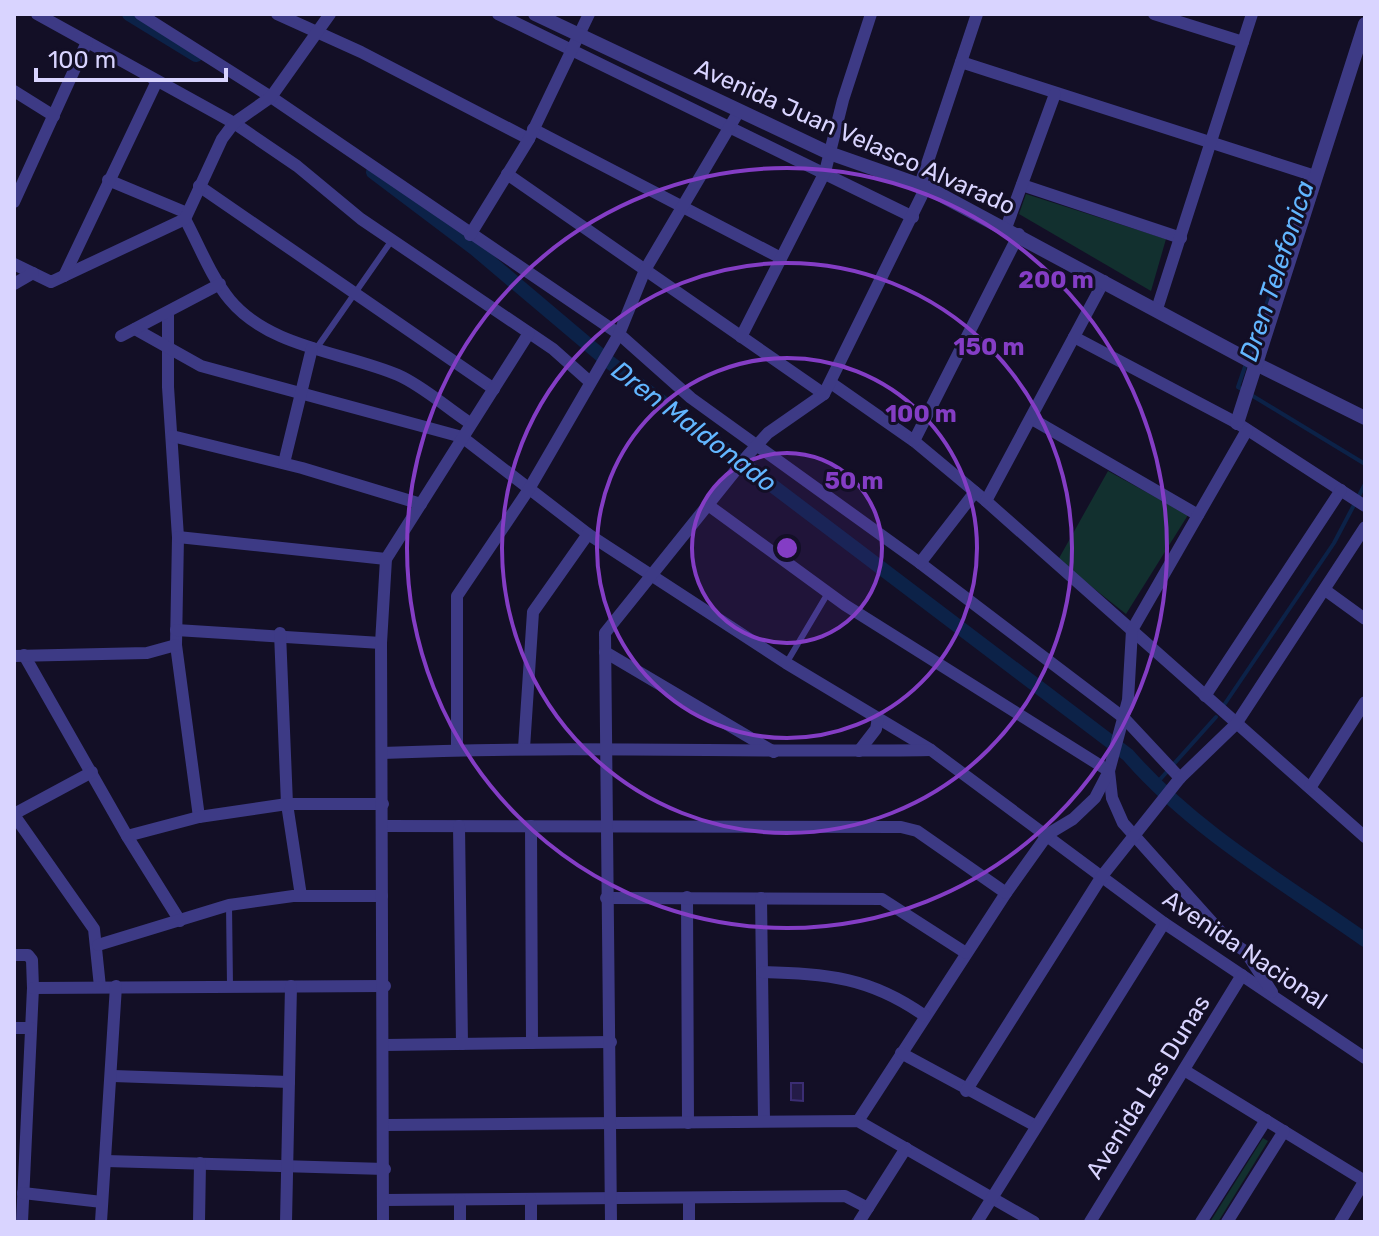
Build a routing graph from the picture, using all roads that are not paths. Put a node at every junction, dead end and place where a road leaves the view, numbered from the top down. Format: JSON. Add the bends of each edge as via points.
{"nodes":[{"id":1,"x":37,"y":14,"type":"edge"},
{"id":2,"x":140,"y":14,"type":"edge"},
{"id":3,"x":277,"y":14,"type":"edge"},
{"id":4,"x":330,"y":14,"type":"edge"},
{"id":5,"x":498,"y":14,"type":"edge"},
{"id":6,"x":535,"y":14,"type":"edge"},
{"id":7,"x":589,"y":14,"type":"edge"},
{"id":8,"x":871,"y":14,"type":"edge"},
{"id":9,"x":977,"y":14,"type":"edge"},
{"id":10,"x":1154,"y":14,"type":"edge"},
{"id":11,"x":1252,"y":14,"type":"edge"},
{"id":12,"x":1365,"y":24,"type":"edge"},
{"id":13,"x":318,"y":33,"type":"junction"},
{"id":14,"x":579,"y":35,"type":"junction"},
{"id":15,"x":87,"y":42,"type":"junction"},
{"id":16,"x":1243,"y":42,"type":"junction"},
{"id":17,"x":572,"y":51,"type":"junction"},
{"id":18,"x":961,"y":62,"type":"junction"},
{"id":19,"x":157,"y":81,"type":"junction"},
{"id":20,"x":14,"y":91,"type":"edge"},
{"id":21,"x":1055,"y":94,"type":"junction"},
{"id":22,"x":271,"y":97,"type":"junction"},
{"id":23,"x":739,"y":111,"type":"junction"},
{"id":24,"x":54,"y":116,"type":"junction"},
{"id":25,"x":234,"y":123,"type":"junction"},
{"id":26,"x":728,"y":128,"type":"junction"},
{"id":27,"x":531,"y":134,"type":"junction"},
{"id":28,"x":1212,"y":144,"type":"junction"},
{"id":29,"x":829,"y":153,"type":"junction"},
{"id":30,"x":825,"y":172,"type":"junction"},
{"id":31,"x":507,"y":174,"type":"junction"},
{"id":32,"x":1315,"y":176,"type":"junction"},
{"id":33,"x":18,"y":180,"type":"edge"},
{"id":34,"x":108,"y":180,"type":"junction"},
{"id":35,"x":1022,"y":185,"type":"junction"},
{"id":36,"x":199,"y":186,"type":"junction"},
{"id":37,"x":923,"y":186,"type":"junction"},
{"id":38,"x":14,"y":202,"type":"edge"},
{"id":39,"x":681,"y":208,"type":"junction"},
{"id":40,"x":186,"y":216,"type":"junction"},
{"id":41,"x":913,"y":217,"type":"junction"},
{"id":42,"x":1013,"y":231,"type":"junction"},
{"id":43,"x":470,"y":235,"type":"junction"},
{"id":44,"x":1181,"y":238,"type":"junction"},
{"id":45,"x":392,"y":240,"type":"junction"},
{"id":46,"x":781,"y":258,"type":"junction"},
{"id":47,"x":14,"y":264,"type":"edge"},
{"id":48,"x":645,"y":270,"type":"junction"},
{"id":49,"x":33,"y":273,"type":"junction"},
{"id":50,"x":64,"y":276,"type":"junction"},
{"id":51,"x":1104,"y":281,"type":"junction"},
{"id":52,"x":14,"y":284,"type":"edge"},
{"id":53,"x":220,"y":284,"type":"junction"},
{"id":54,"x":355,"y":292,"type":"junction"},
{"id":55,"x":1157,"y":309,"type":"junction"},
{"id":56,"x":168,"y":312,"type":"junction"},
{"id":57,"x":135,"y":329,"type":"junction"},
{"id":58,"x":529,"y":333,"type":"junction"},
{"id":59,"x":619,"y":334,"type":"junction"},
{"id":60,"x":121,"y":336,"type":"dead end"},
{"id":61,"x":741,"y":337,"type":"junction"},
{"id":62,"x":1074,"y":337,"type":"junction"},
{"id":63,"x":314,"y":349,"type":"junction"},
{"id":64,"x":170,"y":351,"type":"junction"},
{"id":65,"x":1254,"y":363,"type":"junction"},
{"id":66,"x":590,"y":382,"type":"junction"},
{"id":67,"x":494,"y":389,"type":"junction"},
{"id":68,"x":828,"y":389,"type":"junction"},
{"id":69,"x":301,"y":396,"type":"junction"},
{"id":70,"x":1365,"y":418,"type":"edge"},
{"id":71,"x":1032,"y":419,"type":"junction"},
{"id":72,"x":470,"y":423,"type":"junction"},
{"id":73,"x":1242,"y":426,"type":"junction"},
{"id":74,"x":172,"y":436,"type":"junction"},
{"id":75,"x":462,"y":437,"type":"junction"},
{"id":76,"x":914,"y":441,"type":"junction"},
{"id":77,"x":752,"y":450,"type":"junction"},
{"id":78,"x":284,"y":463,"type":"junction"},
{"id":79,"x":529,"y":489,"type":"junction"},
{"id":80,"x":1341,"y":490,"type":"junction"},
{"id":81,"x":981,"y":497,"type":"junction"},
{"id":82,"x":421,"y":504,"type":"junction"},
{"id":83,"x":708,"y":505,"type":"junction"},
{"id":84,"x":1365,"y":506,"type":"edge"},
{"id":85,"x":1198,"y":515,"type":"junction"},
{"id":86,"x":1365,"y":527,"type":"edge"},
{"id":87,"x":588,"y":534,"type":"junction"},
{"id":88,"x":178,"y":537,"type":"junction"},
{"id":89,"x":386,"y":559,"type":"junction"},
{"id":90,"x":920,"y":563,"type":"junction"},
{"id":91,"x":650,"y":575,"type":"junction"},
{"id":92,"x":1325,"y":590,"type":"junction"},
{"id":93,"x":828,"y":593,"type":"junction"},
{"id":94,"x":1365,"y":619,"type":"edge"},
{"id":95,"x":176,"y":630,"type":"junction"},
{"id":96,"x":1132,"y":630,"type":"junction"},
{"id":97,"x":280,"y":633,"type":"junction"},
{"id":98,"x":381,"y":643,"type":"junction"},
{"id":99,"x":176,"y":645,"type":"junction"},
{"id":100,"x":605,"y":652,"type":"junction"},
{"id":101,"x":19,"y":655,"type":"edge"},
{"id":102,"x":786,"y":663,"type":"junction"},
{"id":103,"x":1205,"y":696,"type":"junction"},
{"id":104,"x":1365,"y":704,"type":"edge"},
{"id":105,"x":878,"y":718,"type":"junction"},
{"id":106,"x":1122,"y":724,"type":"junction"},
{"id":107,"x":1236,"y":724,"type":"junction"},
{"id":108,"x":524,"y":748,"type":"junction"},
{"id":109,"x":457,"y":750,"type":"junction"},
{"id":110,"x":605,"y":750,"type":"junction"},
{"id":111,"x":931,"y":750,"type":"junction"},
{"id":112,"x":859,"y":751,"type":"junction"},
{"id":113,"x":775,"y":752,"type":"junction"},
{"id":114,"x":382,"y":753,"type":"junction"},
{"id":115,"x":1109,"y":771,"type":"junction"},
{"id":116,"x":92,"y":772,"type":"junction"},
{"id":117,"x":1180,"y":778,"type":"junction"},
{"id":118,"x":1310,"y":788,"type":"junction"},
{"id":119,"x":287,"y":804,"type":"junction"},
{"id":120,"x":383,"y":804,"type":"junction"},
{"id":121,"x":14,"y":814,"type":"edge"},
{"id":122,"x":199,"y":817,"type":"junction"},
{"id":123,"x":383,"y":826,"type":"junction"},
{"id":124,"x":459,"y":826,"type":"junction"},
{"id":125,"x":531,"y":826,"type":"junction"},
{"id":126,"x":606,"y":827,"type":"junction"},
{"id":127,"x":1364,"y":833,"type":"edge"},
{"id":128,"x":1048,"y":834,"type":"junction"},
{"id":129,"x":127,"y":836,"type":"junction"},
{"id":130,"x":1133,"y":836,"type":"junction"},
{"id":131,"x":1102,"y":876,"type":"junction"},
{"id":132,"x":1006,"y":893,"type":"junction"},
{"id":133,"x":301,"y":896,"type":"junction"},
{"id":134,"x":382,"y":896,"type":"junction"},
{"id":135,"x":687,"y":897,"type":"junction"},
{"id":136,"x":606,"y":898,"type":"junction"},
{"id":137,"x":761,"y":898,"type":"junction"},
{"id":138,"x":229,"y":905,"type":"junction"},
{"id":139,"x":180,"y":921,"type":"junction"},
{"id":140,"x":1164,"y":923,"type":"junction"},
{"id":141,"x":98,"y":945,"type":"junction"},
{"id":142,"x":966,"y":953,"type":"junction"},
{"id":143,"x":14,"y":955,"type":"edge"},
{"id":144,"x":762,"y":972,"type":"junction"},
{"id":145,"x":1242,"y":975,"type":"junction"},
{"id":146,"x":116,"y":986,"type":"junction"},
{"id":147,"x":230,"y":986,"type":"junction"},
{"id":148,"x":291,"y":986,"type":"junction"},
{"id":149,"x":385,"y":986,"type":"junction"},
{"id":150,"x":100,"y":987,"type":"junction"},
{"id":151,"x":33,"y":988,"type":"junction"},
{"id":152,"x":1275,"y":996,"type":"junction"},
{"id":153,"x":925,"y":1016,"type":"junction"},
{"id":154,"x":14,"y":1028,"type":"edge"},
{"id":155,"x":31,"y":1028,"type":"junction"},
{"id":156,"x":611,"y":1042,"type":"junction"},
{"id":157,"x":532,"y":1043,"type":"junction"},
{"id":158,"x":462,"y":1044,"type":"junction"},
{"id":159,"x":385,"y":1045,"type":"junction"},
{"id":160,"x":901,"y":1053,"type":"junction"},
{"id":161,"x":1365,"y":1058,"type":"edge"},
{"id":162,"x":1184,"y":1070,"type":"junction"},
{"id":163,"x":113,"y":1076,"type":"junction"},
{"id":164,"x":289,"y":1082,"type":"junction"},
{"id":165,"x":966,"y":1091,"type":"junction"},
{"id":166,"x":20,"y":1111,"type":"edge"},
{"id":167,"x":764,"y":1120,"type":"junction"},
{"id":168,"x":1266,"y":1120,"type":"junction"},
{"id":169,"x":858,"y":1121,"type":"junction"},
{"id":170,"x":610,"y":1123,"type":"junction"},
{"id":171,"x":688,"y":1123,"type":"junction"},
{"id":172,"x":386,"y":1125,"type":"junction"},
{"id":173,"x":1036,"y":1126,"type":"junction"},
{"id":174,"x":1284,"y":1131,"type":"junction"},
{"id":175,"x":906,"y":1148,"type":"junction"},
{"id":176,"x":106,"y":1161,"type":"junction"},
{"id":177,"x":200,"y":1163,"type":"junction"},
{"id":178,"x":287,"y":1167,"type":"junction"},
{"id":179,"x":385,"y":1169,"type":"junction"},
{"id":180,"x":1365,"y":1181,"type":"edge"},
{"id":181,"x":23,"y":1193,"type":"junction"},
{"id":182,"x":993,"y":1196,"type":"junction"},
{"id":183,"x":689,"y":1198,"type":"junction"},
{"id":184,"x":531,"y":1199,"type":"junction"},
{"id":185,"x":611,"y":1199,"type":"junction"},
{"id":186,"x":384,"y":1200,"type":"junction"},
{"id":187,"x":460,"y":1200,"type":"junction"},
{"id":188,"x":102,"y":1202,"type":"junction"},
{"id":189,"x":868,"y":1208,"type":"junction"},
{"id":190,"x":22,"y":1222,"type":"edge"},
{"id":191,"x":101,"y":1222,"type":"edge"},
{"id":192,"x":199,"y":1222,"type":"edge"},
{"id":193,"x":286,"y":1222,"type":"edge"},
{"id":194,"x":383,"y":1222,"type":"edge"},
{"id":195,"x":460,"y":1222,"type":"edge"},
{"id":196,"x":531,"y":1222,"type":"edge"},
{"id":197,"x":611,"y":1222,"type":"edge"},
{"id":198,"x":689,"y":1222,"type":"edge"},
{"id":199,"x":859,"y":1222,"type":"edge"},
{"id":200,"x":977,"y":1222,"type":"edge"},
{"id":201,"x":1034,"y":1222,"type":"edge"},
{"id":202,"x":1090,"y":1222,"type":"edge"},
{"id":203,"x":1201,"y":1222,"type":"edge"},
{"id":204,"x":1227,"y":1222,"type":"edge"},
{"id":205,"x":1340,"y":1222,"type":"edge"}],
"edges":[{"from":1,"to":15,"type":"street"},
{"from":2,"to":22,"type":"street"},
{"from":3,"to":13,"type":"street"},
{"from":4,"to":13,"type":"street"},
{"from":5,"to":17,"type":"street"},
{"from":6,"to":14,"type":"street","name":"Avenida Juan Velasco Alvarado"},
{"from":7,"to":14,"type":"street"},
{"from":8,"to":29,"type":"street"},
{"from":9,"to":18,"type":"street"},
{"from":10,"to":16,"type":"street"},
{"from":11,"to":16,"type":"street"},
{"from":12,"to":32,"type":"street"},
{"from":13,"to":22,"type":"street"},
{"from":13,"to":27,"type":"street"},
{"from":14,"to":17,"type":"street"},
{"from":14,"to":23,"type":"street","name":"Avenida Juan Velasco Alvarado"},
{"from":15,"to":19,"type":"street"},
{"from":15,"to":24,"type":"street"},
{"from":16,"to":28,"type":"street"},
{"from":17,"to":26,"type":"street"},
{"from":17,"to":27,"type":"street"},
{"from":18,"to":21,"type":"street"},
{"from":18,"to":37,"type":"street"},
{"from":19,"to":25,"type":"street"},
{"from":19,"to":34,"type":"street"},
{"from":20,"to":24,"type":"street"},
{"from":21,"to":28,"type":"street"},
{"from":21,"to":35,"type":"street"},
{"from":22,"to":25,"type":"street"},
{"from":22,"to":43,"type":"street"},
{"from":23,"to":26,"type":"street"},
{"from":23,"to":29,"type":"street","name":"Avenida Juan Velasco Alvarado"},
{"from":24,"to":33,"type":"street"},
{"from":25,"to":36,"type":"street","via":[[212,154]]},
{"from":25,"to":45,"type":"street"},
{"from":26,"to":30,"type":"street"},
{"from":26,"to":39,"type":"street"},
{"from":27,"to":31,"type":"street"},
{"from":27,"to":39,"type":"street"},
{"from":28,"to":32,"type":"street"},
{"from":28,"to":44,"type":"street"},
{"from":29,"to":30,"type":"street"},
{"from":29,"to":37,"type":"street","name":"Avenida Juan Velasco Alvarado"},
{"from":30,"to":41,"type":"street"},
{"from":30,"to":46,"type":"street"},
{"from":31,"to":43,"type":"street"},
{"from":31,"to":48,"type":"street"},
{"from":32,"to":65,"type":"street"},
{"from":33,"to":38,"type":"street"},
{"from":34,"to":40,"type":"street"},
{"from":34,"to":50,"type":"street"},
{"from":35,"to":42,"type":"street"},
{"from":35,"to":44,"type":"street"},
{"from":36,"to":40,"type":"street"},
{"from":36,"to":54,"type":"street"},
{"from":37,"to":41,"type":"street"},
{"from":37,"to":42,"type":"street","name":"Avenida Juan Velasco Alvarado"},
{"from":39,"to":46,"type":"street"},
{"from":39,"to":48,"type":"street"},
{"from":40,"to":50,"type":"street"},
{"from":40,"to":53,"type":"street"},
{"from":41,"to":68,"type":"street"},
{"from":42,"to":51,"type":"street","name":"Avenida Juan Velasco Alvarado"},
{"from":42,"to":76,"type":"street"},
{"from":43,"to":59,"type":"street"},
{"from":44,"to":55,"type":"street"},
{"from":45,"to":54,"type":"lane"},
{"from":45,"to":58,"type":"street"},
{"from":46,"to":61,"type":"street"},
{"from":47,"to":49,"type":"street"},
{"from":48,"to":59,"type":"street"},
{"from":48,"to":61,"type":"street"},
{"from":49,"to":50,"type":"street","via":[[51,282]]},
{"from":49,"to":52,"type":"street"},
{"from":51,"to":55,"type":"street","name":"Avenida Juan Velasco Alvarado"},
{"from":51,"to":62,"type":"street"},
{"from":53,"to":56,"type":"street"},
{"from":53,"to":63,"type":"street","via":[[231,301],[267,328]]},
{"from":54,"to":63,"type":"lane"},
{"from":54,"to":67,"type":"street"},
{"from":55,"to":65,"type":"street","name":"Avenida Juan Velasco Alvarado"},
{"from":56,"to":57,"type":"street"},
{"from":56,"to":64,"type":"street"},
{"from":57,"to":60,"type":"street"},
{"from":57,"to":64,"type":"street"},
{"from":58,"to":66,"type":"street"},
{"from":58,"to":67,"type":"street"},
{"from":59,"to":66,"type":"street"},
{"from":59,"to":77,"type":"street"},
{"from":61,"to":68,"type":"street"},
{"from":62,"to":71,"type":"street"},
{"from":62,"to":73,"type":"street"},
{"from":63,"to":69,"type":"street"},
{"from":63,"to":72,"type":"street","via":[[399,376]]},
{"from":64,"to":69,"type":"street","via":[[201,366]]},
{"from":64,"to":74,"type":"street"},
{"from":65,"to":70,"type":"street","name":"Avenida Juan Velasco Alvarado"},
{"from":65,"to":73,"type":"street"},
{"from":66,"to":79,"type":"street"},
{"from":67,"to":72,"type":"street"},
{"from":68,"to":76,"type":"street"},
{"from":68,"to":77,"type":"street"},
{"from":69,"to":75,"type":"street"},
{"from":69,"to":78,"type":"street"},
{"from":71,"to":81,"type":"street"},
{"from":71,"to":85,"type":"street"},
{"from":72,"to":75,"type":"street"},
{"from":73,"to":80,"type":"street"},
{"from":73,"to":85,"type":"street"},
{"from":74,"to":78,"type":"street"},
{"from":74,"to":88,"type":"street"},
{"from":75,"to":79,"type":"street","name":"Avenida Nacional"},
{"from":75,"to":82,"type":"street"},
{"from":76,"to":81,"type":"street"},
{"from":77,"to":83,"type":"street"},
{"from":77,"to":90,"type":"street"},
{"from":78,"to":82,"type":"street"},
{"from":79,"to":87,"type":"street","name":"Avenida Nacional"},
{"from":79,"to":109,"type":"street","via":[[457,596]]},
{"from":80,"to":84,"type":"street"},
{"from":80,"to":103,"type":"street"},
{"from":81,"to":90,"type":"street"},
{"from":81,"to":96,"type":"street"},
{"from":82,"to":89,"type":"street"},
{"from":83,"to":91,"type":"street"},
{"from":83,"to":93,"type":"street"},
{"from":85,"to":96,"type":"street"},
{"from":86,"to":92,"type":"street"},
{"from":87,"to":91,"type":"street","name":"Avenida Nacional"},
{"from":87,"to":108,"type":"street","via":[[533,612]]},
{"from":88,"to":89,"type":"street"},
{"from":88,"to":95,"type":"street"},
{"from":89,"to":98,"type":"street"},
{"from":90,"to":106,"type":"street"},
{"from":91,"to":100,"type":"street","via":[[605,633]]},
{"from":91,"to":102,"type":"street","name":"Avenida Nacional"},
{"from":92,"to":94,"type":"street"},
{"from":92,"to":107,"type":"street"},
{"from":93,"to":102,"type":"lane"},
{"from":93,"to":115,"type":"street"},
{"from":95,"to":97,"type":"street"},
{"from":95,"to":99,"type":"street"},
{"from":96,"to":103,"type":"street"},
{"from":96,"to":106,"type":"street"},
{"from":97,"to":98,"type":"street"},
{"from":97,"to":119,"type":"street"},
{"from":98,"to":114,"type":"street"},
{"from":99,"to":101,"type":"street","via":[[147,653]]},
{"from":99,"to":122,"type":"street"},
{"from":100,"to":110,"type":"street"},
{"from":100,"to":113,"type":"street"},
{"from":101,"to":116,"type":"street"},
{"from":102,"to":105,"type":"street","name":"Avenida Nacional"},
{"from":103,"to":107,"type":"street"},
{"from":104,"to":118,"type":"street"},
{"from":105,"to":111,"type":"street","name":"Avenida Nacional"},
{"from":105,"to":112,"type":"street"},
{"from":106,"to":115,"type":"street"},
{"from":106,"to":117,"type":"street"},
{"from":107,"to":117,"type":"street"},
{"from":107,"to":118,"type":"street"},
{"from":108,"to":109,"type":"street"},
{"from":108,"to":110,"type":"street"},
{"from":109,"to":114,"type":"street"},
{"from":110,"to":113,"type":"street"},
{"from":110,"to":126,"type":"street"},
{"from":111,"to":112,"type":"street"},
{"from":111,"to":128,"type":"street","name":"Avenida Nacional"},
{"from":112,"to":113,"type":"street"},
{"from":114,"to":120,"type":"street"},
{"from":115,"to":128,"type":"street","via":[[1095,798]]},
{"from":115,"to":130,"type":"street","via":[[1112,798]]},
{"from":116,"to":121,"type":"street"},
{"from":116,"to":129,"type":"street"},
{"from":117,"to":130,"type":"street"},
{"from":118,"to":127,"type":"street"},
{"from":119,"to":120,"type":"street"},
{"from":119,"to":122,"type":"street"},
{"from":119,"to":133,"type":"street"},
{"from":120,"to":123,"type":"street"},
{"from":121,"to":141,"type":"street","via":[[94,929]]},
{"from":122,"to":129,"type":"street"},
{"from":123,"to":124,"type":"street"},
{"from":123,"to":134,"type":"street"},
{"from":124,"to":125,"type":"street"},
{"from":124,"to":158,"type":"street"},
{"from":125,"to":126,"type":"street"},
{"from":125,"to":157,"type":"street"},
{"from":126,"to":132,"type":"street","via":[[909,828]]},
{"from":126,"to":136,"type":"street"},
{"from":128,"to":131,"type":"street","name":"Avenida Nacional"},
{"from":128,"to":132,"type":"street"},
{"from":129,"to":139,"type":"street"},
{"from":130,"to":131,"type":"street"},
{"from":130,"to":152,"type":"street","via":[[1228,940],[1245,951]]},
{"from":131,"to":140,"type":"street","name":"Avenida Nacional"},
{"from":131,"to":165,"type":"street"},
{"from":132,"to":142,"type":"street"},
{"from":133,"to":134,"type":"street"},
{"from":133,"to":138,"type":"street"},
{"from":134,"to":149,"type":"street"},
{"from":135,"to":136,"type":"street"},
{"from":135,"to":137,"type":"street"},
{"from":135,"to":171,"type":"street"},
{"from":136,"to":156,"type":"street"},
{"from":137,"to":142,"type":"street","via":[[882,899]]},
{"from":137,"to":144,"type":"street"},
{"from":138,"to":139,"type":"street"},
{"from":138,"to":147,"type":"lane"},
{"from":139,"to":141,"type":"street"},
{"from":140,"to":145,"type":"street","name":"Avenida Nacional"},
{"from":140,"to":173,"type":"street"},
{"from":141,"to":150,"type":"street"},
{"from":142,"to":153,"type":"street"},
{"from":143,"to":151,"type":"street","via":[[32,960]]},
{"from":144,"to":153,"type":"street","via":[[852,979],[897,996]]},
{"from":144,"to":167,"type":"street"},
{"from":145,"to":152,"type":"street","name":"Avenida Nacional"},
{"from":145,"to":162,"type":"street","name":"Avenida Las Dunas"},
{"from":146,"to":147,"type":"street"},
{"from":146,"to":150,"type":"street"},
{"from":146,"to":163,"type":"street"},
{"from":147,"to":148,"type":"street"},
{"from":148,"to":149,"type":"street"},
{"from":148,"to":164,"type":"street"},
{"from":149,"to":159,"type":"street"},
{"from":150,"to":151,"type":"street"},
{"from":151,"to":155,"type":"street"},
{"from":152,"to":161,"type":"street","name":"Avenida Nacional"},
{"from":153,"to":160,"type":"street"},
{"from":154,"to":155,"type":"street"},
{"from":155,"to":166,"type":"street"},
{"from":156,"to":157,"type":"street"},
{"from":156,"to":170,"type":"street"},
{"from":157,"to":158,"type":"street"},
{"from":158,"to":159,"type":"street"},
{"from":159,"to":172,"type":"street"},
{"from":160,"to":165,"type":"street"},
{"from":160,"to":169,"type":"street"},
{"from":162,"to":168,"type":"street"},
{"from":162,"to":202,"type":"street","name":"Avenida Las Dunas"},
{"from":163,"to":164,"type":"street"},
{"from":163,"to":176,"type":"street"},
{"from":164,"to":178,"type":"street"},
{"from":165,"to":173,"type":"street"},
{"from":166,"to":181,"type":"street"},
{"from":167,"to":169,"type":"street"},
{"from":167,"to":171,"type":"street"},
{"from":168,"to":174,"type":"street"},
{"from":168,"to":203,"type":"street"},
{"from":169,"to":175,"type":"street"},
{"from":170,"to":171,"type":"street"},
{"from":170,"to":172,"type":"street"},
{"from":170,"to":185,"type":"street"},
{"from":172,"to":179,"type":"street"},
{"from":173,"to":182,"type":"street"},
{"from":174,"to":180,"type":"street"},
{"from":174,"to":204,"type":"street"},
{"from":175,"to":182,"type":"street"},
{"from":175,"to":189,"type":"street"},
{"from":176,"to":177,"type":"street"},
{"from":176,"to":188,"type":"street"},
{"from":177,"to":178,"type":"street"},
{"from":177,"to":192,"type":"street"},
{"from":178,"to":179,"type":"street"},
{"from":178,"to":193,"type":"street"},
{"from":179,"to":186,"type":"street"},
{"from":180,"to":205,"type":"street"},
{"from":181,"to":188,"type":"street"},
{"from":181,"to":190,"type":"street"},
{"from":182,"to":200,"type":"street"},
{"from":182,"to":201,"type":"street"},
{"from":183,"to":185,"type":"street"},
{"from":183,"to":189,"type":"street","via":[[845,1196]]},
{"from":183,"to":198,"type":"street"},
{"from":184,"to":185,"type":"street"},
{"from":184,"to":187,"type":"street"},
{"from":184,"to":196,"type":"street"},
{"from":185,"to":197,"type":"street"},
{"from":186,"to":187,"type":"street"},
{"from":186,"to":194,"type":"street"},
{"from":187,"to":195,"type":"street"},
{"from":188,"to":191,"type":"street"},
{"from":189,"to":199,"type":"street"}]}
